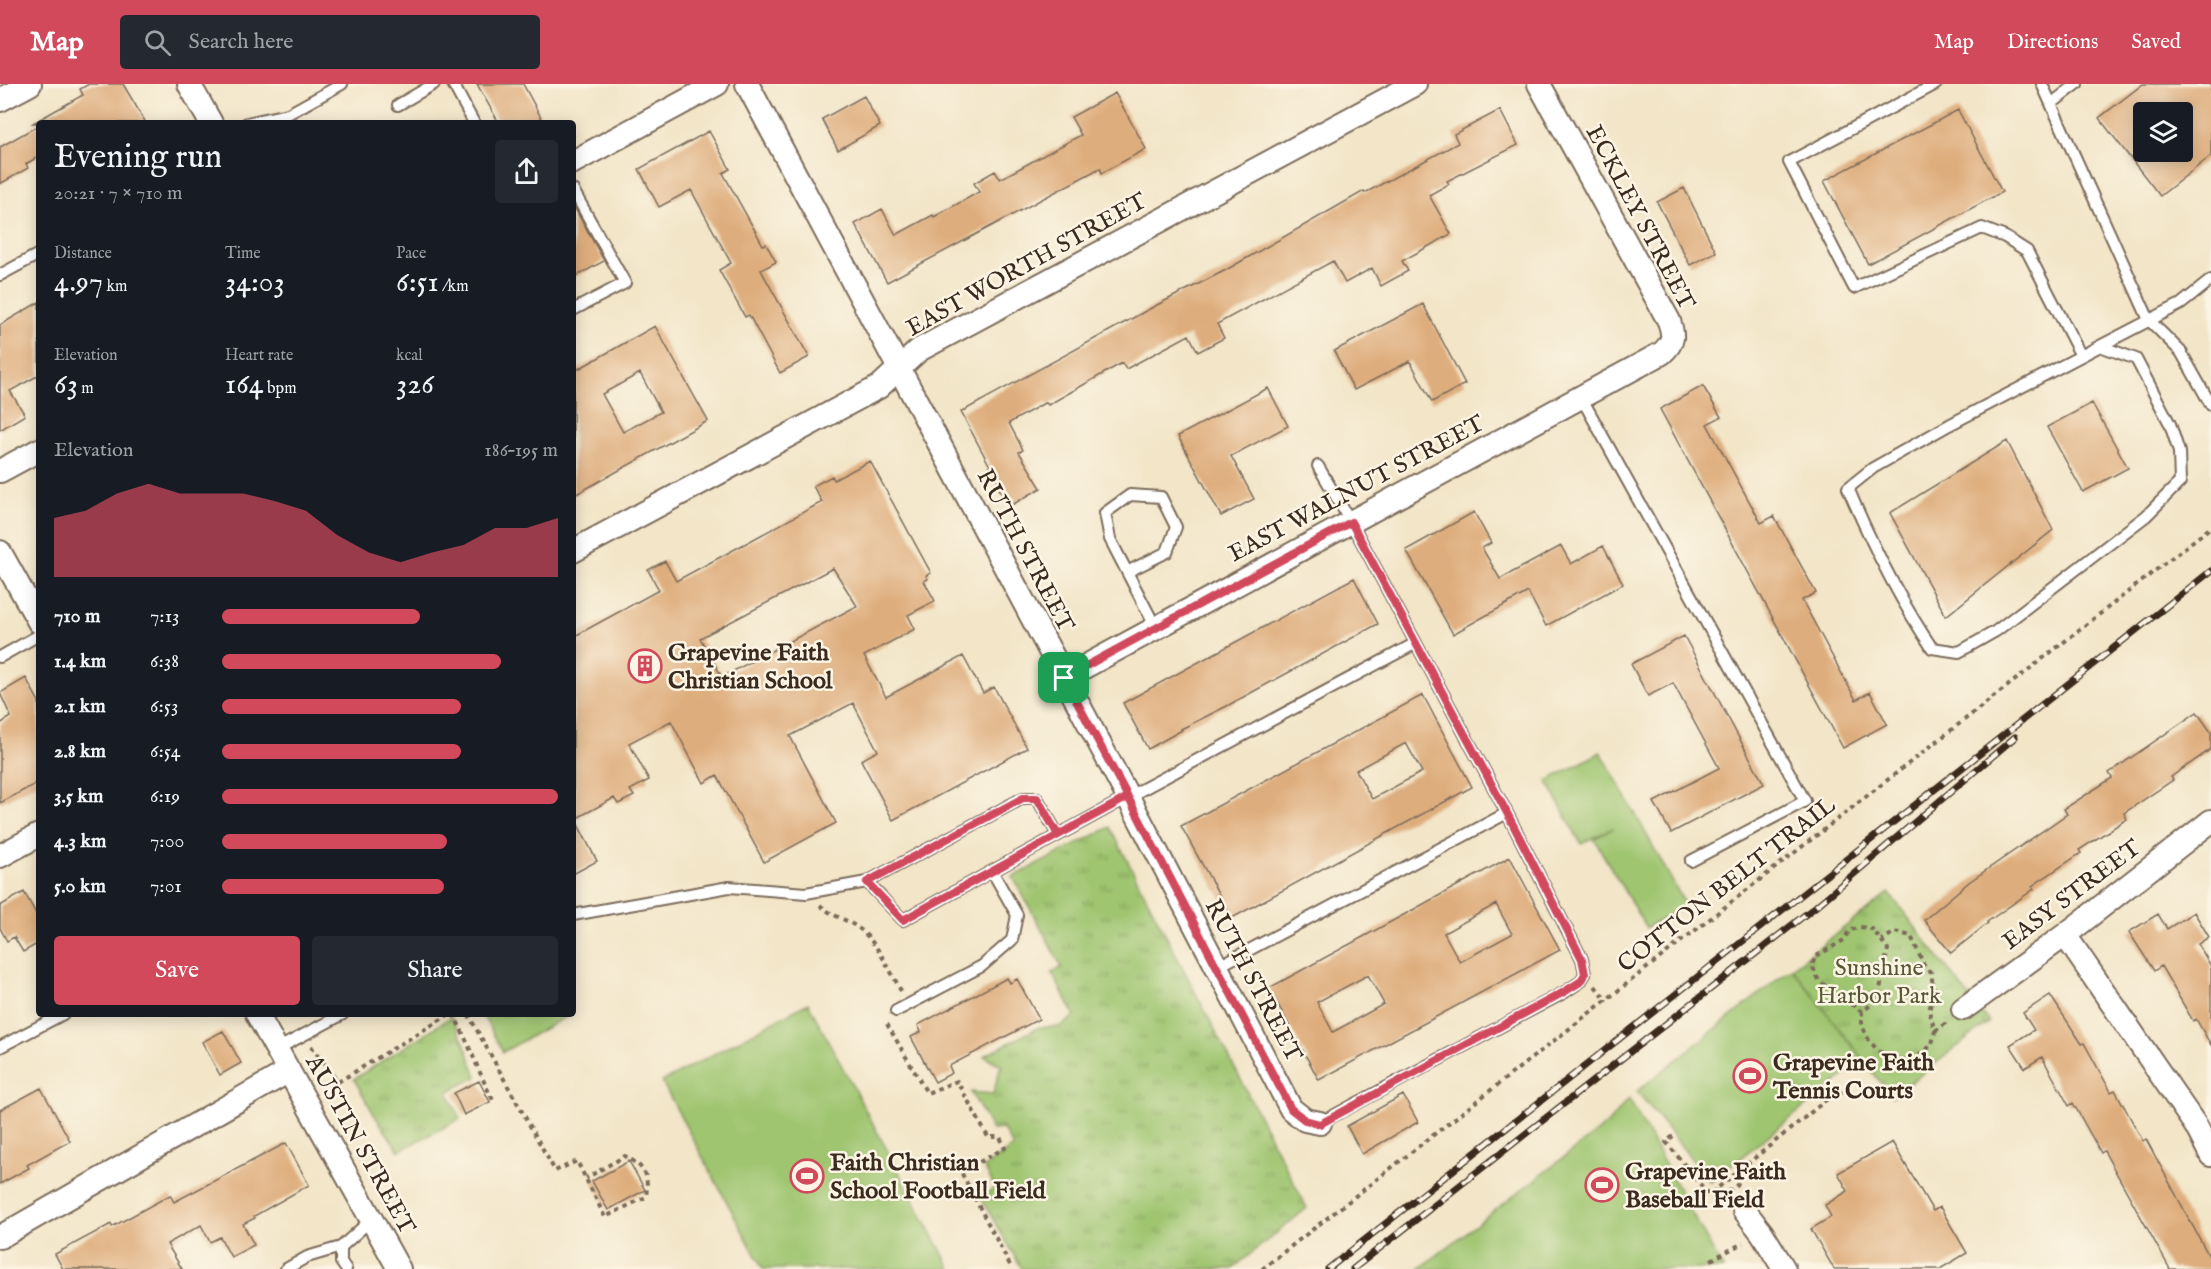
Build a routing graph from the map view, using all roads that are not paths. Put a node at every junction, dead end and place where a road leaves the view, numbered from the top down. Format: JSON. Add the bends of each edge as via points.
{"nodes":[{"id":1,"x":30,"y":84,"type":"edge"},
{"id":2,"x":189,"y":84,"type":"edge"},
{"id":3,"x":342,"y":84,"type":"edge"},
{"id":4,"x":434,"y":84,"type":"edge"},
{"id":5,"x":453,"y":84,"type":"edge"},
{"id":6,"x":717,"y":84,"type":"edge"},
{"id":7,"x":747,"y":84,"type":"edge"},
{"id":8,"x":1415,"y":84,"type":"edge"},
{"id":9,"x":1539,"y":84,"type":"edge"},
{"id":10,"x":1936,"y":84,"type":"edge"},
{"id":11,"x":2042,"y":84,"type":"edge"},
{"id":12,"x":2077,"y":84,"type":"edge"},
{"id":13,"x":0,"y":100,"type":"edge"},
{"id":14,"x":2051,"y":104,"type":"junction"},
{"id":15,"x":398,"y":105,"type":"dead end"},
{"id":16,"x":209,"y":120,"type":"edge"},
{"id":17,"x":261,"y":120,"type":"edge"},
{"id":18,"x":472,"y":120,"type":"edge"},
{"id":19,"x":576,"y":160,"type":"edge"},
{"id":20,"x":576,"y":195,"type":"edge"},
{"id":21,"x":36,"y":256,"type":"edge"},
{"id":22,"x":0,"y":275,"type":"edge"},
{"id":23,"x":2211,"y":280,"type":"edge"},
{"id":24,"x":576,"y":308,"type":"edge"},
{"id":25,"x":2149,"y":320,"type":"junction"},
{"id":26,"x":1671,"y":345,"type":"joint"},
{"id":27,"x":2100,"y":346,"type":"junction"},
{"id":28,"x":2081,"y":356,"type":"junction"},
{"id":29,"x":898,"y":369,"type":"junction"},
{"id":30,"x":1581,"y":397,"type":"junction"},
{"id":31,"x":2211,"y":405,"type":"edge"},
{"id":32,"x":36,"y":452,"type":"edge"},
{"id":33,"x":1318,"y":466,"type":"dead end"},
{"id":34,"x":0,"y":471,"type":"edge"},
{"id":35,"x":1351,"y":522,"type":"junction"},
{"id":36,"x":576,"y":549,"type":"edge"},
{"id":37,"x":0,"y":552,"type":"edge"},
{"id":38,"x":1127,"y":572,"type":"junction"},
{"id":39,"x":36,"y":617,"type":"edge"},
{"id":40,"x":1156,"y":628,"type":"junction"},
{"id":41,"x":36,"y":637,"type":"edge"},
{"id":42,"x":1416,"y":643,"type":"junction"},
{"id":43,"x":0,"y":657,"type":"edge"},
{"id":44,"x":1064,"y":678,"type":"junction"},
{"id":45,"x":1128,"y":797,"type":"junction"},
{"id":46,"x":1507,"y":813,"type":"junction"},
{"id":47,"x":2211,"y":821,"type":"edge"},
{"id":48,"x":1058,"y":835,"type":"junction"},
{"id":49,"x":36,"y":838,"type":"edge"},
{"id":50,"x":0,"y":856,"type":"edge"},
{"id":51,"x":1691,"y":861,"type":"dead end"},
{"id":52,"x":992,"y":871,"type":"junction"},
{"id":53,"x":867,"y":882,"type":"junction"},
{"id":54,"x":576,"y":914,"type":"edge"},
{"id":55,"x":2065,"y":935,"type":"junction"},
{"id":56,"x":1217,"y":967,"type":"junction"},
{"id":57,"x":1964,"y":1009,"type":"dead end"},
{"id":58,"x":896,"y":1011,"type":"dead end"},
{"id":59,"x":57,"y":1017,"type":"edge"},
{"id":60,"x":259,"y":1017,"type":"edge"},
{"id":61,"x":338,"y":1017,"type":"edge"},
{"id":62,"x":0,"y":1047,"type":"edge"},
{"id":63,"x":277,"y":1049,"type":"junction"},
{"id":64,"x":289,"y":1071,"type":"junction"},
{"id":65,"x":1320,"y":1124,"type":"joint"},
{"id":66,"x":2211,"y":1155,"type":"edge"},
{"id":67,"x":1744,"y":1210,"type":"dead end"},
{"id":68,"x":372,"y":1219,"type":"junction"},
{"id":69,"x":0,"y":1237,"type":"edge"},
{"id":70,"x":341,"y":1247,"type":"junction"},
{"id":71,"x":286,"y":1269,"type":"edge"},
{"id":72,"x":346,"y":1269,"type":"edge"},
{"id":73,"x":399,"y":1269,"type":"edge"},
{"id":74,"x":1784,"y":1269,"type":"edge"}],
"edges":[{"from":1,"to":13,"type":"street"},
{"from":2,"to":16,"type":"street"},
{"from":3,"to":17,"type":"lane","via":[[288,114]]},
{"from":4,"to":15,"type":"lane"},
{"from":5,"to":18,"type":"lane"},
{"from":6,"to":19,"type":"street"},
{"from":7,"to":29,"type":"street","name":"RUTH STREET"},
{"from":8,"to":29,"type":"street","name":"EAST WORTH STREET","via":[[919,351]]},
{"from":9,"to":26,"type":"street","name":"ECKLEY STREET","via":[[1669,321],[1674,335]]},
{"from":10,"to":28,"type":"lane","via":[[1790,162],[1854,288],[1982,228],[2027,251]]},
{"from":11,"to":14,"type":"lane"},
{"from":12,"to":14,"type":"lane"},
{"from":14,"to":25,"type":"lane"},
{"from":20,"to":24,"type":"lane","via":[[625,283]]},
{"from":21,"to":22,"type":"lane"},
{"from":23,"to":25,"type":"lane","via":[[2181,304]]},
{"from":25,"to":27,"type":"lane"},
{"from":25,"to":31,"type":"lane","via":[[2181,352]]},
{"from":26,"to":30,"type":"street","name":"EAST WALNUT STREET"},
{"from":27,"to":28,"type":"lane"},
{"from":27,"to":28,"type":"lane","via":[[2136,359],[2170,424],[2179,452],[2180,482],[2146,516],[1996,631],[1959,652],[1932,648],[1905,608],[1848,488],[1883,462]]},
{"from":29,"to":36,"type":"street","name":"EAST WORTH STREET","via":[[879,387]]},
{"from":29,"to":44,"type":"street","name":"RUTH STREET"},
{"from":30,"to":35,"type":"street","name":"EAST WALNUT STREET"},
{"from":30,"to":51,"type":"lane","via":[[1805,801]]},
{"from":32,"to":34,"type":"street"},
{"from":33,"to":35,"type":"lane"},
{"from":35,"to":40,"type":"street","name":"EAST WALNUT STREET"},
{"from":35,"to":42,"type":"lane"},
{"from":37,"to":39,"type":"street"},
{"from":38,"to":38,"type":"lane","via":[[1110,539],[1105,513],[1130,495],[1161,497],[1176,527],[1167,552]]},
{"from":38,"to":40,"type":"lane"},
{"from":40,"to":44,"type":"street","name":"EAST WALNUT STREET"},
{"from":41,"to":43,"type":"lane"},
{"from":42,"to":45,"type":"lane"},
{"from":42,"to":46,"type":"lane"},
{"from":44,"to":45,"type":"street","name":"RUTH STREET"},
{"from":45,"to":48,"type":"lane"},
{"from":45,"to":56,"type":"street","name":"RUTH STREET"},
{"from":46,"to":56,"type":"lane"},
{"from":46,"to":65,"type":"lane","via":[[1582,959],[1585,974],[1564,992]]},
{"from":47,"to":55,"type":"street","name":"EASY STREET"},
{"from":48,"to":52,"type":"lane"},
{"from":48,"to":53,"type":"lane","via":[[1037,798],[1023,798]]},
{"from":49,"to":50,"type":"street"},
{"from":52,"to":53,"type":"lane","via":[[903,920]]},
{"from":52,"to":58,"type":"lane","via":[[1017,915],[1012,940],[982,966]]},
{"from":53,"to":54,"type":"lane","via":[[806,893],[729,887]]},
{"from":55,"to":57,"type":"street","name":"EASY STREET"},
{"from":55,"to":66,"type":"street","via":[[2196,1126]]},
{"from":56,"to":65,"type":"street","name":"RUTH STREET","via":[[1291,1109],[1305,1120]]},
{"from":59,"to":62,"type":"lane"},
{"from":60,"to":63,"type":"street","name":"AUSTIN STREET"},
{"from":61,"to":63,"type":"lane"},
{"from":63,"to":64,"type":"street","name":"AUSTIN STREET"},
{"from":64,"to":68,"type":"street","name":"AUSTIN STREET"},
{"from":64,"to":69,"type":"street"},
{"from":67,"to":74,"type":"street"},
{"from":68,"to":70,"type":"lane"},
{"from":68,"to":73,"type":"street","name":"AUSTIN STREET"},
{"from":70,"to":71,"type":"lane"},
{"from":70,"to":72,"type":"lane","via":[[341,1262]]}]}
